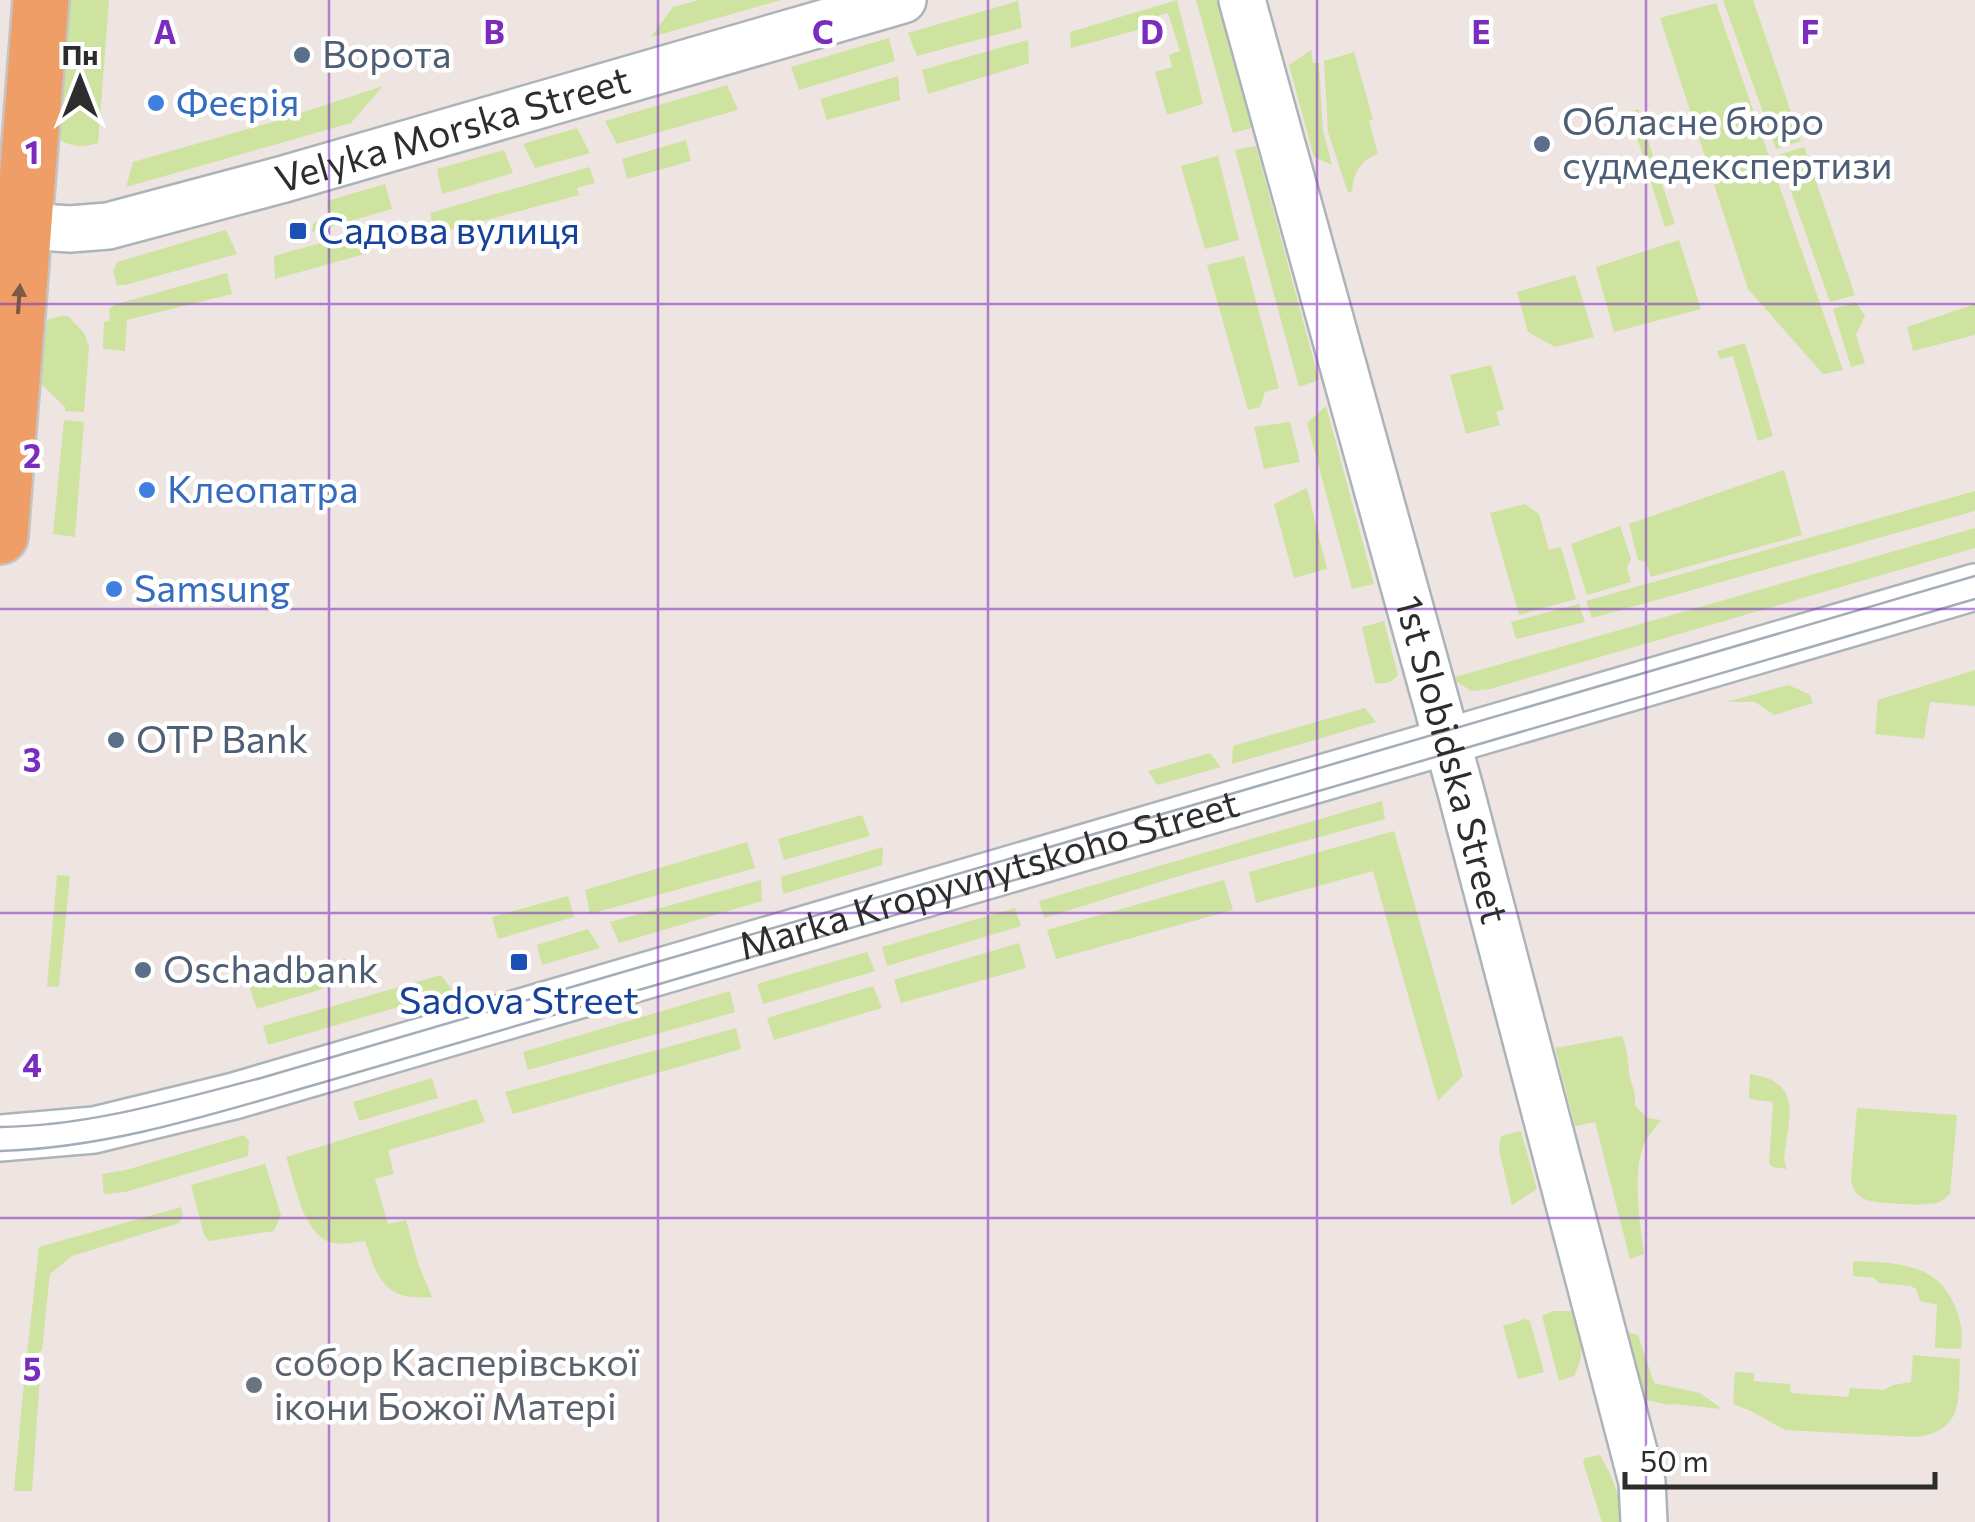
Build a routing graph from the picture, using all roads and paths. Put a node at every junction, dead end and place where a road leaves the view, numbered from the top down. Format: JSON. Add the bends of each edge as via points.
{"nodes":[{"id":1,"x":41,"y":0,"type":"edge"},
{"id":2,"x":903,"y":0,"type":"edge"},
{"id":3,"x":1242,"y":0,"type":"edge"},
{"id":4,"x":12,"y":226,"type":"edge"},
{"id":5,"x":0,"y":536,"type":"edge"},
{"id":6,"x":1975,"y":588,"type":"edge"},
{"id":7,"x":1446,"y":742,"type":"junction"},
{"id":8,"x":0,"y":1138,"type":"edge"},
{"id":9,"x":1644,"y":1522,"type":"edge"}],
"edges":[{"from":1,"to":4,"type":"main road"},
{"from":2,"to":4,"type":"street","name":"Velyka Morska Street","via":[[108,226]]},
{"from":3,"to":7,"type":"street","name":"1st Slobidska Street"},
{"from":5,"to":4,"type":"main road","one_way":true},
{"from":6,"to":7,"type":"street","name":"Marka Kropyvnytskoho Street"},
{"from":7,"to":8,"type":"street","name":"Marka Kropyvnytskoho Street","via":[[234,1096],[94,1130]]},
{"from":7,"to":9,"type":"street","name":"1st Slobidska Street","via":[[1642,1482]]}]}
